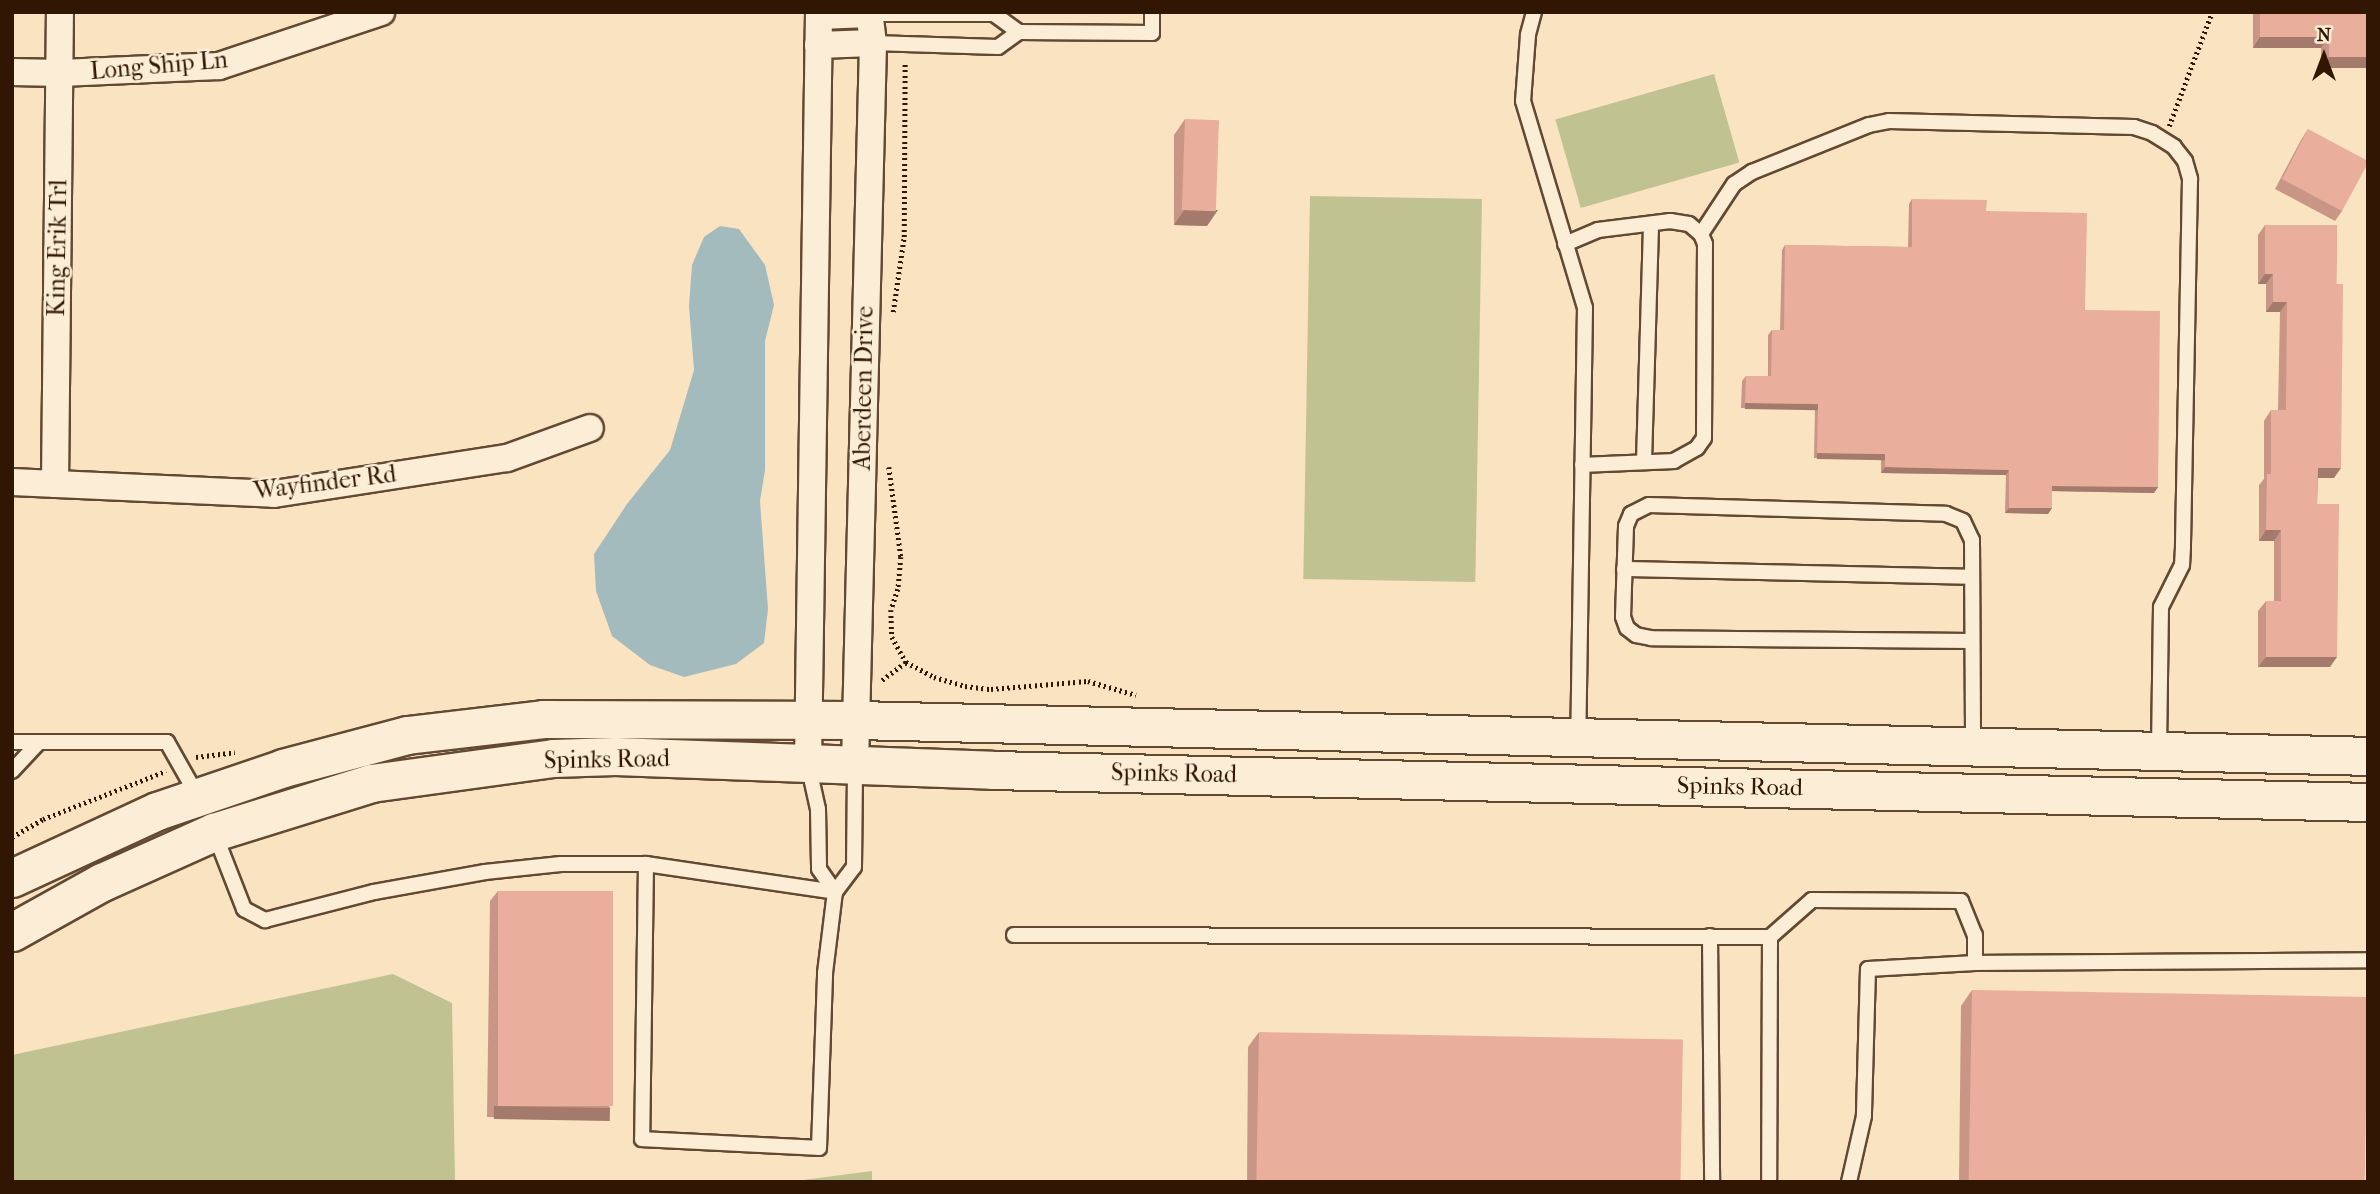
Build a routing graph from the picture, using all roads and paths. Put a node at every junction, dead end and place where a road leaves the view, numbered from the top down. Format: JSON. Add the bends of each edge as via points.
{"nodes":[{"id":1,"x":60,"y":12,"type":"edge"},
{"id":2,"x":381,"y":12,"type":"edge"},
{"id":3,"x":1152,"y":12,"type":"edge"},
{"id":4,"x":1534,"y":12,"type":"edge"},
{"id":5,"x":2213,"y":12,"type":"edge"},
{"id":6,"x":869,"y":13,"type":"edge"},
{"id":7,"x":819,"y":14,"type":"edge"},
{"id":8,"x":1019,"y":32,"type":"junction"},
{"id":9,"x":906,"y":42,"type":"junction"},
{"id":10,"x":873,"y":43,"type":"junction"},
{"id":11,"x":818,"y":45,"type":"junction"},
{"id":12,"x":12,"y":72,"type":"edge"},
{"id":13,"x":61,"y":73,"type":"junction"},
{"id":14,"x":2164,"y":140,"type":"junction"},
{"id":15,"x":1651,"y":224,"type":"junction"},
{"id":16,"x":1701,"y":234,"type":"junction"},
{"id":17,"x":1565,"y":244,"type":"junction"},
{"id":18,"x":892,"y":314,"type":"dead end"},
{"id":19,"x":590,"y":428,"type":"dead end"},
{"id":20,"x":888,"y":462,"type":"dead end"},
{"id":21,"x":1644,"y":462,"type":"junction"},
{"id":22,"x":1582,"y":465,"type":"junction"},
{"id":23,"x":12,"y":482,"type":"edge"},
{"id":24,"x":55,"y":484,"type":"junction"},
{"id":25,"x":1624,"y":569,"type":"junction"},
{"id":26,"x":1972,"y":577,"type":"junction"},
{"id":27,"x":1972,"y":641,"type":"junction"},
{"id":28,"x":906,"y":662,"type":"junction"},
{"id":29,"x":878,"y":683,"type":"dead end"},
{"id":30,"x":1146,"y":699,"type":"dead end"},
{"id":31,"x":808,"y":720,"type":"junction"},
{"id":32,"x":856,"y":720,"type":"junction"},
{"id":33,"x":1578,"y":738,"type":"junction"},
{"id":34,"x":12,"y":742,"type":"edge"},
{"id":35,"x":37,"y":743,"type":"junction"},
{"id":36,"x":1973,"y":747,"type":"junction"},
{"id":37,"x":2159,"y":751,"type":"junction"},
{"id":38,"x":238,"y":752,"type":"dead end"},
{"id":39,"x":2368,"y":756,"type":"edge"},
{"id":40,"x":808,"y":763,"type":"junction"},
{"id":41,"x":855,"y":765,"type":"junction"},
{"id":42,"x":12,"y":771,"type":"edge"},
{"id":43,"x":189,"y":780,"type":"junction"},
{"id":44,"x":1576,"y":783,"type":"junction"},
{"id":45,"x":1973,"y":793,"type":"junction"},
{"id":46,"x":2368,"y":802,"type":"edge"},
{"id":47,"x":214,"y":832,"type":"junction"},
{"id":48,"x":12,"y":837,"type":"edge"},
{"id":49,"x":646,"y":864,"type":"junction"},
{"id":50,"x":12,"y":878,"type":"edge"},
{"id":51,"x":835,"y":892,"type":"junction"},
{"id":52,"x":12,"y":932,"type":"edge"},
{"id":53,"x":1014,"y":934,"type":"dead end"},
{"id":54,"x":1710,"y":936,"type":"junction"},
{"id":55,"x":1770,"y":937,"type":"junction"},
{"id":56,"x":2368,"y":960,"type":"edge"},
{"id":57,"x":1975,"y":963,"type":"junction"},
{"id":58,"x":1712,"y":1182,"type":"edge"},
{"id":59,"x":1769,"y":1182,"type":"edge"},
{"id":60,"x":1849,"y":1182,"type":"edge"}],
"edges":[{"from":1,"to":13,"type":"street","name":"King Erik Trl"},
{"from":2,"to":13,"type":"street","name":"Long Ship Ln","via":[[219,66]]},
{"from":3,"to":8,"type":"lane","via":[[1152,33]]},
{"from":4,"to":17,"type":"lane","via":[[1524,102]]},
{"from":5,"to":14,"type":"path"},
{"from":6,"to":7,"type":"street"},
{"from":6,"to":8,"type":"lane","via":[[994,14]]},
{"from":6,"to":10,"type":"street","name":"Aberdeen Drive"},
{"from":7,"to":11,"type":"street"},
{"from":8,"to":9,"type":"lane","via":[[999,47]]},
{"from":9,"to":10,"type":"lane"},
{"from":9,"to":18,"type":"path","via":[[904,237]]},
{"from":10,"to":11,"type":"street"},
{"from":10,"to":32,"type":"street","name":"Aberdeen Drive"},
{"from":11,"to":31,"type":"street"},
{"from":12,"to":13,"type":"street","name":"Long Ship Ln"},
{"from":13,"to":24,"type":"street","name":"King Erik Trl"},
{"from":14,"to":16,"type":"lane","via":[[2134,127],[1889,121],[1868,125],[1752,172],[1734,184]]},
{"from":14,"to":37,"type":"lane","via":[[2185,161],[2190,179],[2183,547],[2180,572],[2161,607]]},
{"from":15,"to":16,"type":"lane","via":[[1689,224]]},
{"from":15,"to":17,"type":"lane","via":[[1598,230]]},
{"from":15,"to":21,"type":"lane"},
{"from":16,"to":21,"type":"lane","via":[[1705,244],[1704,438],[1697,448],[1674,461]]},
{"from":17,"to":22,"type":"lane","via":[[1585,308]]},
{"from":19,"to":24,"type":"street","name":"Wayfinder Rd","via":[[507,458],[274,494]]},
{"from":20,"to":28,"type":"path","via":[[901,557],[891,610],[892,637]]},
{"from":21,"to":22,"type":"lane"},
{"from":22,"to":33,"type":"lane"},
{"from":23,"to":24,"type":"street","name":"Wayfinder Rd"},
{"from":25,"to":26,"type":"lane"},
{"from":25,"to":26,"type":"lane","via":[[1631,514],[1648,505],[1672,505],[1947,514],[1969,529]]},
{"from":25,"to":27,"type":"lane","via":[[1623,617],[1627,628],[1643,637]]},
{"from":26,"to":27,"type":"lane"},
{"from":27,"to":36,"type":"lane"},
{"from":28,"to":29,"type":"path"},
{"from":28,"to":30,"type":"path","via":[[933,677],[965,686],[991,689],[1087,681]]},
{"from":31,"to":32,"type":"main road","name":"Spinks Road"},
{"from":31,"to":40,"type":"street"},
{"from":31,"to":43,"type":"main road","name":"Spinks Road","via":[[543,719],[407,735],[283,768]]},
{"from":32,"to":33,"type":"main road","name":"Spinks Road"},
{"from":32,"to":41,"type":"street","name":"Aberdeen Drive"},
{"from":33,"to":36,"type":"main road","name":"Spinks Road"},
{"from":33,"to":44,"type":"main road"},
{"from":34,"to":35,"type":"lane"},
{"from":35,"to":42,"type":"lane"},
{"from":35,"to":43,"type":"lane","via":[[167,742]]},
{"from":36,"to":37,"type":"main road","name":"Spinks Road"},
{"from":36,"to":45,"type":"main road"},
{"from":37,"to":39,"type":"main road","name":"Spinks Road"},
{"from":38,"to":43,"type":"path","via":[[203,754]]},
{"from":40,"to":41,"type":"main road","name":"Spinks Road"},
{"from":40,"to":47,"type":"main road","name":"Spinks Road","via":[[553,758],[370,783]]},
{"from":40,"to":51,"type":"lane","via":[[818,809],[819,869]]},
{"from":41,"to":44,"type":"main road","name":"Spinks Road"},
{"from":41,"to":51,"type":"lane","via":[[854,867]]},
{"from":43,"to":47,"type":"main road"},
{"from":43,"to":48,"type":"path","via":[[43,819]]},
{"from":43,"to":50,"type":"main road","name":"Spinks Road"},
{"from":44,"to":45,"type":"main road","name":"Spinks Road"},
{"from":45,"to":46,"type":"main road","name":"Spinks Road"},
{"from":47,"to":49,"type":"lane","via":[[244,909],[265,920],[374,892],[485,872],[561,864]]},
{"from":47,"to":52,"type":"main road","name":"Spinks Road","via":[[103,882]]},
{"from":49,"to":51,"type":"lane"},
{"from":49,"to":51,"type":"lane","via":[[642,1139],[819,1148],[825,973]]},
{"from":53,"to":54,"type":"lane"},
{"from":54,"to":55,"type":"lane"},
{"from":54,"to":58,"type":"lane"},
{"from":55,"to":57,"type":"lane","via":[[1812,900],[1961,901],[1975,934]]},
{"from":55,"to":59,"type":"lane"},
{"from":56,"to":57,"type":"lane"},
{"from":57,"to":60,"type":"lane","via":[[1868,969],[1864,1116]]}]}
